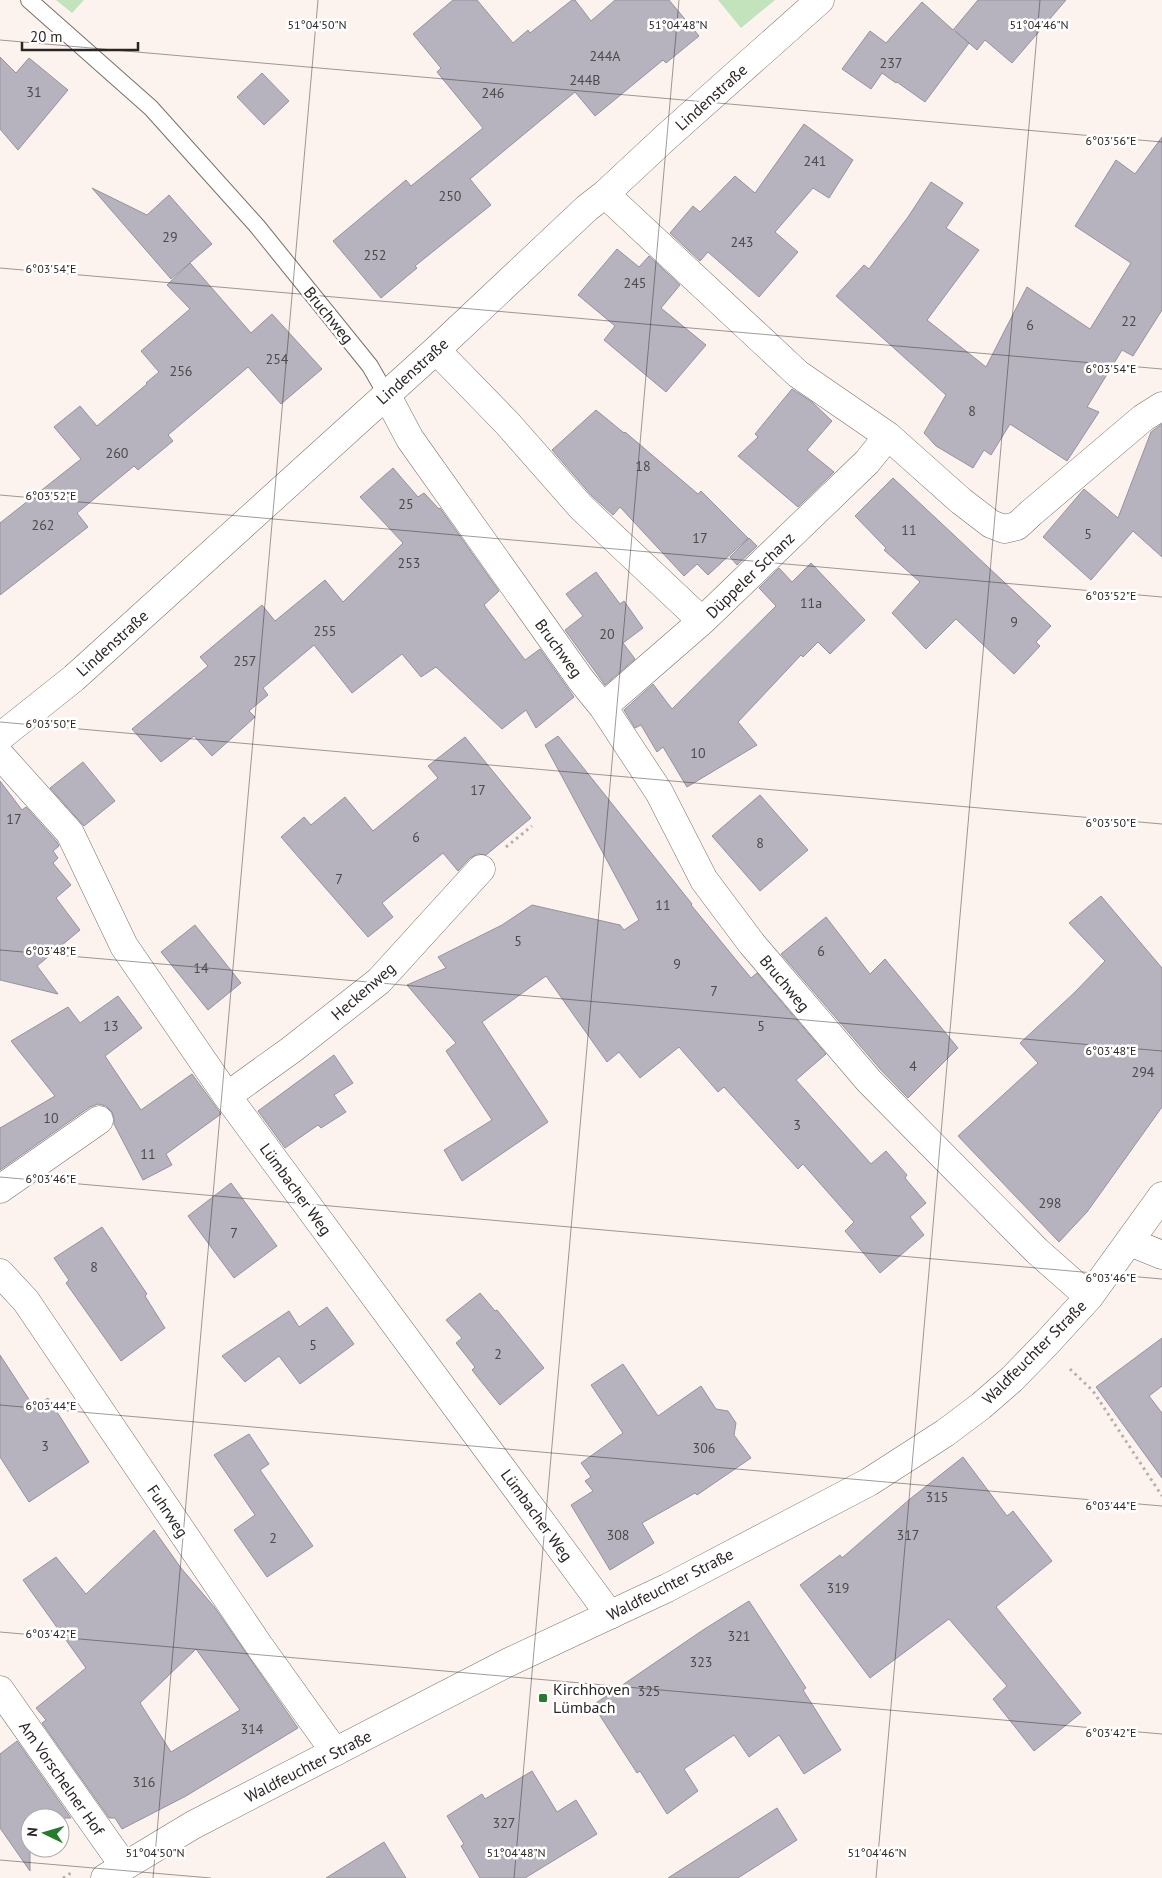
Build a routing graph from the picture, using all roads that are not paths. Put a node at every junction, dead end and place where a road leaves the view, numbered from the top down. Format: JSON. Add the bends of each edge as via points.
{"nodes":[{"id":1,"x":29,"y":0,"type":"edge"},
{"id":2,"x":820,"y":0,"type":"edge"},
{"id":3,"x":605,"y":194,"type":"junction"},
{"id":4,"x":436,"y":350,"type":"junction"},
{"id":5,"x":386,"y":394,"type":"junction"},
{"id":6,"x":1162,"y":406,"type":"edge"},
{"id":7,"x":888,"y":436,"type":"junction"},
{"id":8,"x":702,"y":621,"type":"junction"},
{"id":9,"x":603,"y":707,"type":"junction"},
{"id":10,"x":0,"y":736,"type":"edge"},
{"id":11,"x":0,"y":755,"type":"edge"},
{"id":12,"x":481,"y":869,"type":"dead end"},
{"id":13,"x":228,"y":1096,"type":"junction"},
{"id":14,"x":99,"y":1120,"type":"dead end"},
{"id":15,"x":0,"y":1189,"type":"edge"},
{"id":16,"x":1162,"y":1196,"type":"edge"},
{"id":17,"x":1130,"y":1242,"type":"junction"},
{"id":18,"x":1162,"y":1255,"type":"edge"},
{"id":19,"x":0,"y":1273,"type":"edge"},
{"id":20,"x":1088,"y":1296,"type":"junction"},
{"id":21,"x":610,"y":1615,"type":"junction"},
{"id":22,"x":0,"y":1690,"type":"edge"},
{"id":23,"x":335,"y":1752,"type":"junction"},
{"id":24,"x":115,"y":1872,"type":"edge"}],
"edges":[{"from":1,"to":5,"type":"lane","name":"Bruchweg","via":[[151,108],[257,226],[370,366]]},
{"from":2,"to":3,"type":"street","name":"Lindenstraße"},
{"from":3,"to":4,"type":"street","name":"Lindenstraße"},
{"from":3,"to":7,"type":"street","via":[[798,374]]},
{"from":4,"to":5,"type":"street","name":"Lindenstraße"},
{"from":4,"to":8,"type":"street","via":[[508,424],[581,507]]},
{"from":5,"to":9,"type":"street","name":"Bruchweg","via":[[410,439]]},
{"from":5,"to":10,"type":"street","name":"Lindenstraße","via":[[74,678]]},
{"from":6,"to":7,"type":"street","via":[[1143,418],[1018,526],[1004,529],[991,524],[961,501]]},
{"from":7,"to":8,"type":"street","name":"Düppeler Schanz","via":[[867,462]]},
{"from":8,"to":9,"type":"street","name":"Düppeler Schanz"},
{"from":9,"to":20,"type":"street","name":"Bruchweg","via":[[659,792],[704,880],[752,944],[869,1081],[1037,1251]]},
{"from":11,"to":13,"type":"street","name":"Lümbacher Weg","via":[[70,833],[124,946]]},
{"from":12,"to":13,"type":"street","name":"Heckenweg","via":[[379,981]]},
{"from":13,"to":21,"type":"street","name":"Lümbacher Weg"},
{"from":14,"to":15,"type":"street"},
{"from":16,"to":17,"type":"street","name":"Waldfeuchter Straße"},
{"from":17,"to":18,"type":"street"},
{"from":17,"to":20,"type":"street","name":"Waldfeuchter Straße"},
{"from":19,"to":23,"type":"street","name":"Fuhrweg","via":[[26,1301],[260,1647]]},
{"from":20,"to":21,"type":"street","name":"Waldfeuchter Straße","via":[[1012,1379],[945,1433],[869,1482]]},
{"from":21,"to":23,"type":"street","name":"Waldfeuchter Straße","via":[[509,1662]]},
{"from":22,"to":24,"type":"street","name":"Am Vorschelner Hof"},
{"from":23,"to":24,"type":"street","name":"Waldfeuchter Straße","via":[[193,1825]]}]}
